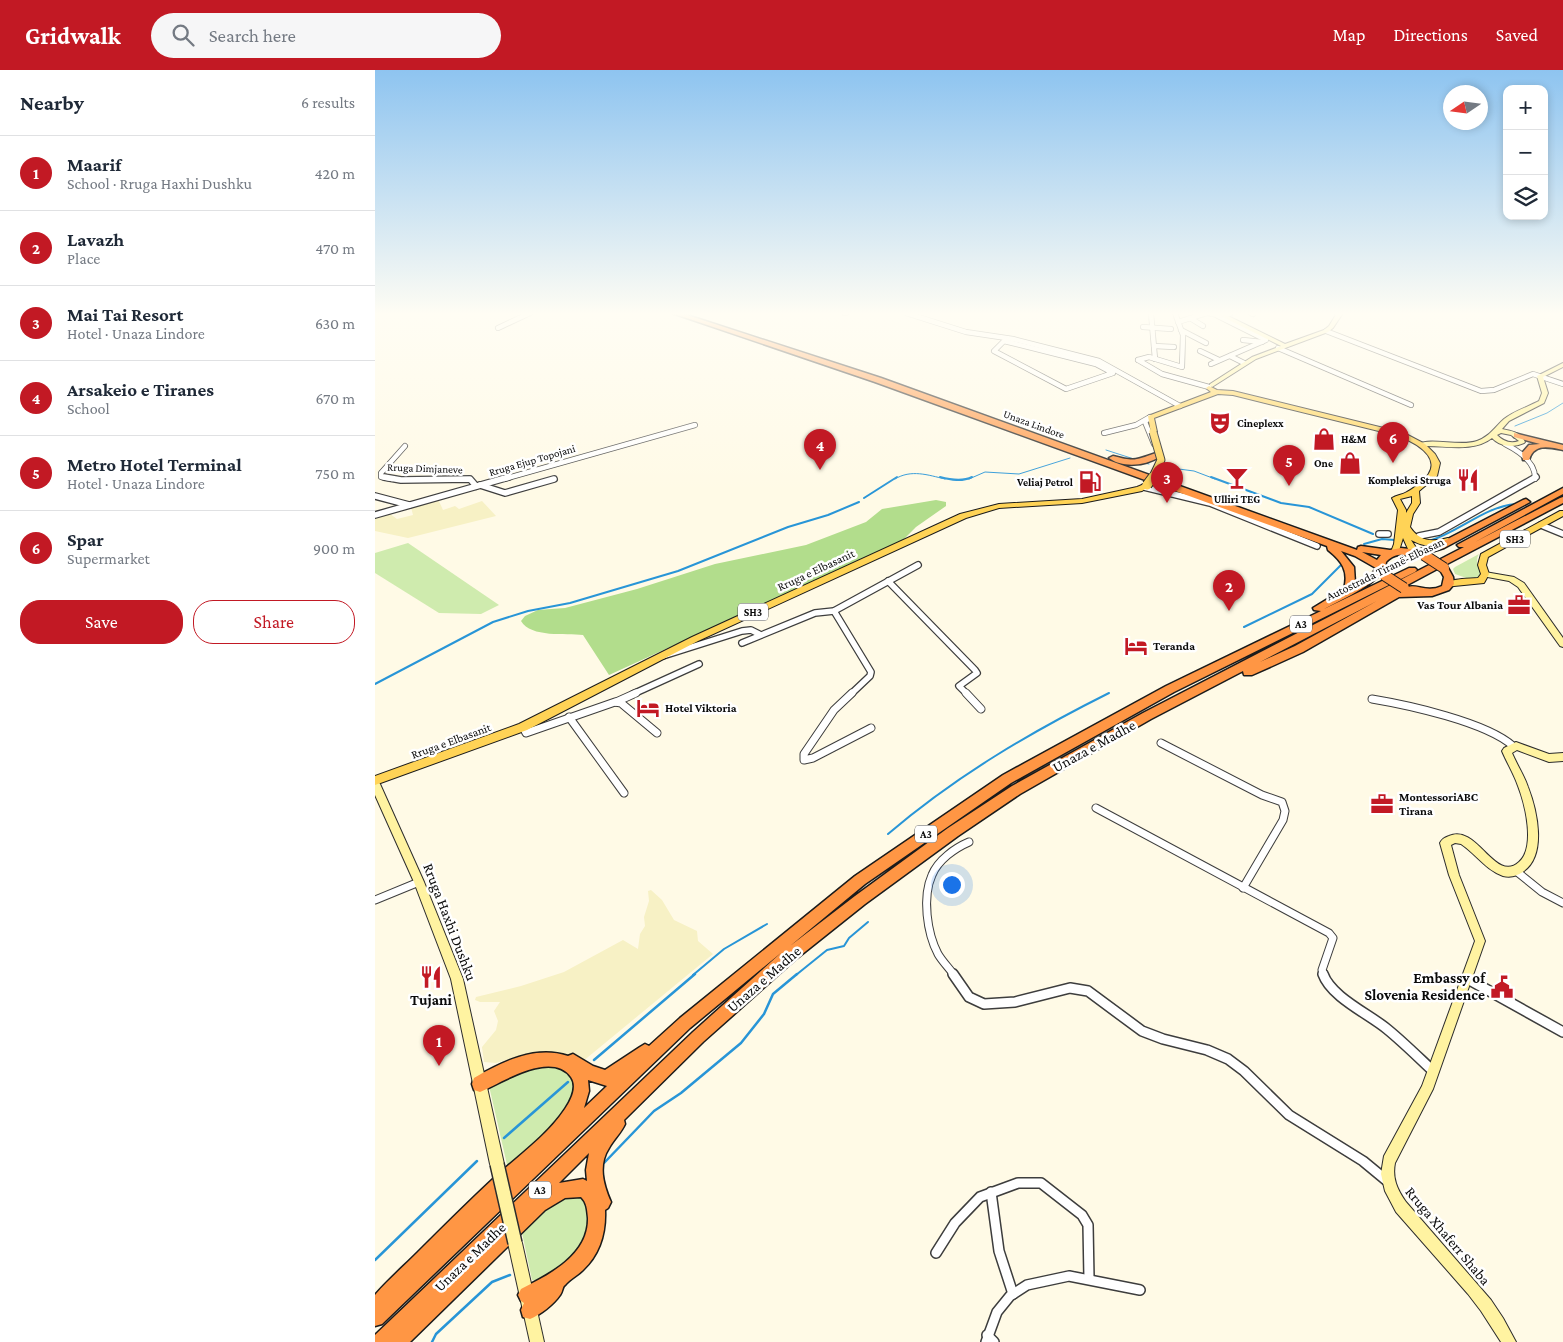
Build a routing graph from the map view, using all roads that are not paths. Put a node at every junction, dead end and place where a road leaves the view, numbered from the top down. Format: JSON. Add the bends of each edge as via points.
{"nodes":[{"id":1,"x":856,"y":372,"type":"edge"},
{"id":2,"x":868,"y":372,"type":"edge"},
{"id":3,"x":1035,"y":372,"type":"edge"},
{"id":4,"x":1113,"y":372,"type":"edge"},
{"id":5,"x":1118,"y":372,"type":"edge"},
{"id":6,"x":1159,"y":372,"type":"edge"},
{"id":7,"x":1235,"y":372,"type":"edge"},
{"id":8,"x":1338,"y":372,"type":"edge"},
{"id":9,"x":1434,"y":372,"type":"edge"},
{"id":10,"x":1548,"y":372,"type":"edge"},
{"id":11,"x":1540,"y":376,"type":"junction"},
{"id":12,"x":1563,"y":384,"type":"edge"},
{"id":13,"x":1210,"y":386,"type":"junction"},
{"id":14,"x":1221,"y":387,"type":"junction"},
{"id":15,"x":1204,"y":397,"type":"junction"},
{"id":16,"x":1411,"y":405,"type":"dead end"},
{"id":17,"x":1180,"y":406,"type":"junction"},
{"id":18,"x":1150,"y":417,"type":"junction"},
{"id":19,"x":1505,"y":421,"type":"junction"},
{"id":20,"x":695,"y":424,"type":"dead end"},
{"id":21,"x":1104,"y":433,"type":"dead end"},
{"id":22,"x":1495,"y":433,"type":"junction"},
{"id":23,"x":1517,"y":435,"type":"junction"},
{"id":24,"x":1059,"y":441,"type":"junction"},
{"id":25,"x":1477,"y":443,"type":"junction"},
{"id":26,"x":1422,"y":444,"type":"junction"},
{"id":27,"x":1505,"y":444,"type":"junction"},
{"id":28,"x":1520,"y":444,"type":"junction"},
{"id":29,"x":405,"y":446,"type":"dead end"},
{"id":30,"x":1548,"y":446,"type":"junction"},
{"id":31,"x":1563,"y":449,"type":"edge"},
{"id":32,"x":1153,"y":458,"type":"joint"},
{"id":33,"x":1526,"y":458,"type":"junction"},
{"id":34,"x":554,"y":479,"type":"dead end"},
{"id":35,"x":1563,"y":484,"type":"edge"},
{"id":36,"x":478,"y":485,"type":"junction"},
{"id":37,"x":1145,"y":486,"type":"junction"},
{"id":38,"x":1563,"y":490,"type":"edge"},
{"id":39,"x":1415,"y":491,"type":"junction"},
{"id":40,"x":375,"y":496,"type":"edge"},
{"id":41,"x":1405,"y":496,"type":"junction"},
{"id":42,"x":1563,"y":500,"type":"edge"},
{"id":43,"x":1413,"y":503,"type":"junction"},
{"id":44,"x":1524,"y":503,"type":"junction"},
{"id":45,"x":1399,"y":504,"type":"junction"},
{"id":46,"x":411,"y":505,"type":"junction"},
{"id":47,"x":1563,"y":506,"type":"edge"},
{"id":48,"x":1563,"y":513,"type":"edge"},
{"id":49,"x":375,"y":515,"type":"edge"},
{"id":50,"x":1541,"y":525,"type":"junction"},
{"id":51,"x":1407,"y":530,"type":"junction"},
{"id":52,"x":1379,"y":534,"type":"dead end"},
{"id":53,"x":1388,"y":534,"type":"dead end"},
{"id":54,"x":1563,"y":534,"type":"edge"},
{"id":55,"x":1419,"y":536,"type":"dead end"},
{"id":56,"x":1448,"y":541,"type":"junction"},
{"id":57,"x":1318,"y":543,"type":"junction"},
{"id":58,"x":1392,"y":553,"type":"junction"},
{"id":59,"x":1419,"y":553,"type":"junction"},
{"id":60,"x":918,"y":565,"type":"dead end"},
{"id":61,"x":1382,"y":570,"type":"junction"},
{"id":62,"x":1446,"y":571,"type":"junction"},
{"id":63,"x":1485,"y":574,"type":"junction"},
{"id":64,"x":889,"y":581,"type":"junction"},
{"id":65,"x":1466,"y":582,"type":"junction"},
{"id":66,"x":1447,"y":585,"type":"junction"},
{"id":67,"x":1348,"y":592,"type":"junction"},
{"id":68,"x":1415,"y":592,"type":"junction"},
{"id":69,"x":834,"y":611,"type":"junction"},
{"id":70,"x":759,"y":634,"type":"junction"},
{"id":71,"x":742,"y":643,"type":"dead end"},
{"id":72,"x":1563,"y":644,"type":"edge"},
{"id":73,"x":661,"y":656,"type":"junction"},
{"id":74,"x":699,"y":664,"type":"dead end"},
{"id":75,"x":1190,"y":679,"type":"junction"},
{"id":76,"x":1202,"y":689,"type":"junction"},
{"id":77,"x":1372,"y":699,"type":"dead end"},
{"id":78,"x":615,"y":702,"type":"junction"},
{"id":79,"x":981,"y":709,"type":"dead end"},
{"id":80,"x":569,"y":716,"type":"junction"},
{"id":81,"x":523,"y":727,"type":"junction"},
{"id":82,"x":871,"y":728,"type":"dead end"},
{"id":83,"x":657,"y":733,"type":"dead end"},
{"id":84,"x":1161,"y":743,"type":"dead end"},
{"id":85,"x":1513,"y":746,"type":"junction"},
{"id":86,"x":1563,"y":757,"type":"edge"},
{"id":87,"x":375,"y":783,"type":"edge"},
{"id":88,"x":625,"y":793,"type":"dead end"},
{"id":89,"x":1096,"y":808,"type":"dead end"},
{"id":90,"x":969,"y":842,"type":"dead end"},
{"id":91,"x":1516,"y":871,"type":"junction"},
{"id":92,"x":419,"y":882,"type":"junction"},
{"id":93,"x":1243,"y":888,"type":"junction"},
{"id":94,"x":375,"y":900,"type":"edge"},
{"id":95,"x":1563,"y":903,"type":"edge"},
{"id":96,"x":1465,"y":978,"type":"junction"},
{"id":97,"x":685,"y":1023,"type":"junction"},
{"id":98,"x":1563,"y":1032,"type":"edge"},
{"id":99,"x":698,"y":1037,"type":"junction"},
{"id":100,"x":1433,"y":1071,"type":"junction"},
{"id":101,"x":479,"y":1080,"type":"junction"},
{"id":102,"x":1387,"y":1180,"type":"junction"},
{"id":103,"x":991,"y":1192,"type":"junction"},
{"id":104,"x":936,"y":1253,"type":"dead end"},
{"id":105,"x":1089,"y":1278,"type":"junction"},
{"id":106,"x":1141,"y":1290,"type":"dead end"},
{"id":107,"x":1013,"y":1294,"type":"junction"},
{"id":108,"x":528,"y":1303,"type":"junction"},
{"id":109,"x":375,"y":1310,"type":"edge"},
{"id":110,"x":375,"y":1317,"type":"edge"},
{"id":111,"x":989,"y":1340,"type":"edge"},
{"id":112,"x":382,"y":1342,"type":"edge"},
{"id":113,"x":394,"y":1342,"type":"edge"},
{"id":114,"x":537,"y":1342,"type":"edge"},
{"id":115,"x":1509,"y":1342,"type":"edge"}],
"edges":[{"from":1,"to":57,"type":"highway","name":"Unaza Lindore"},
{"from":2,"to":24,"type":"highway","name":"Unaza Lindore"},
{"from":3,"to":4,"type":"street","via":[[1068,389]]},
{"from":5,"to":17,"type":"street"},
{"from":6,"to":13,"type":"street"},
{"from":7,"to":14,"type":"street"},
{"from":8,"to":16,"type":"street"},
{"from":9,"to":11,"type":"street","via":[[1483,391],[1495,390],[1527,376]]},
{"from":10,"to":11,"type":"street"},
{"from":11,"to":12,"type":"street"},
{"from":11,"to":19,"type":"street","via":[[1545,392],[1542,402]]},
{"from":13,"to":14,"type":"main road"},
{"from":13,"to":14,"type":"street"},
{"from":13,"to":15,"type":"main road"},
{"from":14,"to":15,"type":"main road"},
{"from":14,"to":26,"type":"main road","via":[[1233,393],[1402,434]]},
{"from":15,"to":17,"type":"main road"},
{"from":17,"to":18,"type":"main road"},
{"from":18,"to":21,"type":"street","via":[[1136,425]]},
{"from":18,"to":32,"type":"street","via":[[1145,422]]},
{"from":18,"to":37,"type":"main road","bridge":true,"via":[[1162,461],[1160,469]]},
{"from":19,"to":22,"type":"street"},
{"from":19,"to":23,"type":"street"},
{"from":20,"to":36,"type":"street","name":"Rruga Ejup Topojani"},
{"from":22,"to":23,"type":"street","via":[[1506,431]]},
{"from":22,"to":25,"type":"street"},
{"from":22,"to":27,"type":"street","via":[[1498,441]]},
{"from":23,"to":28,"type":"street","via":[[1522,440]]},
{"from":23,"to":31,"type":"highway"},
{"from":24,"to":32,"type":"highway","via":[[1131,462]]},
{"from":24,"to":58,"type":"highway","name":"Unaza Lindore","via":[[1363,550]]},
{"from":25,"to":26,"type":"street"},
{"from":25,"to":27,"type":"main road"},
{"from":26,"to":39,"type":"main road","via":[[1433,455],[1437,466],[1434,474]]},
{"from":27,"to":28,"type":"street"},
{"from":27,"to":33,"type":"street"},
{"from":28,"to":30,"type":"highway"},
{"from":28,"to":33,"type":"street"},
{"from":29,"to":36,"type":"street","name":"Rruga Dimjaneve","via":[[381,477],[396,480],[470,479]]},
{"from":30,"to":31,"type":"highway"},
{"from":30,"to":33,"type":"highway","via":[[1530,448]]},
{"from":33,"to":55,"type":"street","via":[[1536,473],[1536,478],[1530,483],[1439,532]]},
{"from":34,"to":36,"type":"street","via":[[505,493]]},
{"from":35,"to":44,"type":"highway"},
{"from":36,"to":46,"type":"street","name":"Rruga Ejup Topojani"},
{"from":37,"to":57,"type":"street","via":[[1216,506]]},
{"from":37,"to":73,"type":"main road","name":"Rruga e Elbasanit","number":"SH3","via":[[1082,501],[1007,505],[972,512]]},
{"from":38,"to":44,"type":"highway"},
{"from":38,"to":75,"type":"highway","name":"Autostrada Tiranë-Elbasan","number":"A3","via":[[1453,550]]},
{"from":39,"to":41,"type":"main road"},
{"from":39,"to":43,"type":"main road"},
{"from":40,"to":46,"type":"street"},
{"from":41,"to":43,"type":"main road"},
{"from":41,"to":45,"type":"main road","via":[[1396,498]]},
{"from":42,"to":76,"type":"highway","name":"Autostrada Tiranë-Elbasan","number":"A3"},
{"from":43,"to":45,"type":"main road"},
{"from":43,"to":51,"type":"main road","via":[[1408,512]]},
{"from":44,"to":56,"type":"highway"},
{"from":45,"to":58,"type":"main road","via":[[1398,544]]},
{"from":46,"to":49,"type":"street","name":"Rruga Ejup Topojani"},
{"from":47,"to":62,"type":"highway"},
{"from":48,"to":50,"type":"main road","number":"SH3"},
{"from":50,"to":54,"type":"street"},
{"from":50,"to":63,"type":"main road","number":"SH3","via":[[1483,556],[1481,565]]},
{"from":51,"to":56,"type":"main road","via":[[1422,542]]},
{"from":51,"to":59,"type":"main road","via":[[1405,540]]},
{"from":52,"to":53,"type":"street"},
{"from":56,"to":59,"type":"highway"},
{"from":57,"to":61,"type":"highway","name":"Unaza Lindore","via":[[1364,556]]},
{"from":57,"to":67,"type":"highway","via":[[1340,555],[1350,568],[1352,580]]},
{"from":58,"to":59,"type":"highway","name":"Unaza Lindore"},
{"from":58,"to":61,"type":"highway","via":[[1381,561]]},
{"from":59,"to":62,"type":"highway","bridge":true},
{"from":60,"to":64,"type":"street"},
{"from":61,"to":67,"type":"highway"},
{"from":61,"to":68,"type":"highway","name":"Unaza Lindore","bridge":true,"via":[[1404,588]]},
{"from":62,"to":65,"type":"main road"},
{"from":62,"to":66,"type":"highway"},
{"from":63,"to":65,"type":"main road","via":[[1481,581]]},
{"from":63,"to":72,"type":"street","via":[[1511,579],[1521,585]]},
{"from":64,"to":69,"type":"street"},
{"from":64,"to":79,"type":"street","via":[[975,670],[977,673],[959,686]]},
{"from":65,"to":66,"type":"main road"},
{"from":66,"to":68,"type":"highway","via":[[1436,592]]},
{"from":67,"to":75,"type":"highway","via":[[1222,657]]},
{"from":68,"to":76,"type":"highway","via":[[1397,594],[1299,648]]},
{"from":69,"to":70,"type":"street","via":[[815,613]]},
{"from":69,"to":82,"type":"street","via":[[871,672],[834,710],[804,754],[804,760]]},
{"from":70,"to":71,"type":"street"},
{"from":70,"to":73,"type":"street","via":[[743,631]]},
{"from":73,"to":81,"type":"main road","name":"Rruga e Elbasanit","number":"SH3"},
{"from":74,"to":78,"type":"street"},
{"from":75,"to":97,"type":"highway","name":"Unaza e Madhe","number":"A3","via":[[1007,779],[860,880]]},
{"from":76,"to":99,"type":"highway","name":"Unaza e Madhe","number":"A3","via":[[1147,716],[1016,790],[953,832],[791,954]]},
{"from":77,"to":85,"type":"street","via":[[1412,705],[1442,714],[1501,737]]},
{"from":78,"to":80,"type":"street"},
{"from":78,"to":83,"type":"street","via":[[621,703]]},
{"from":80,"to":81,"type":"street","via":[[526,733]]},
{"from":80,"to":88,"type":"street"},
{"from":81,"to":87,"type":"main road","name":"Rruga e Elbasanit","number":"SH3"},
{"from":84,"to":93,"type":"street","via":[[1262,796],[1282,802],[1285,815]]},
{"from":85,"to":86,"type":"street","via":[[1549,758]]},
{"from":85,"to":91,"type":"street","via":[[1507,751],[1523,787],[1533,834],[1532,851]]},
{"from":87,"to":92,"type":"street","name":"Rruga Haxhi Dushku"},
{"from":89,"to":93,"type":"street"},
{"from":90,"to":102,"type":"street","via":[[947,856],[931,876],[929,916],[937,953],[967,996],[987,1005],[1033,998],[1073,987],[1082,988],[1155,1037],[1199,1047],[1227,1058],[1287,1114],[1372,1166]]},
{"from":91,"to":95,"type":"street","via":[[1542,892]]},
{"from":91,"to":96,"type":"street","via":[[1501,870],[1492,865],[1463,839],[1453,838],[1445,843],[1480,941]]},
{"from":92,"to":94,"type":"street"},
{"from":92,"to":101,"type":"street","name":"Rruga Haxhi Dushku","via":[[457,979]]},
{"from":93,"to":100,"type":"street","via":[[1329,933],[1333,938],[1323,970],[1325,982],[1386,1028]]},
{"from":96,"to":98,"type":"street"},
{"from":96,"to":100,"type":"street"},
{"from":97,"to":101,"type":"highway","via":[[607,1078],[558,1057],[524,1059]]},
{"from":97,"to":110,"type":"highway","name":"Unaza e Madhe","number":"A3"},
{"from":99,"to":108,"type":"highway","via":[[611,1131],[596,1156],[592,1175],[604,1213],[599,1243],[579,1270]]},
{"from":99,"to":112,"type":"highway","name":"Unaza e Madhe","number":"A3"},
{"from":100,"to":102,"type":"street","via":[[1418,1108],[1389,1161]]},
{"from":101,"to":108,"type":"street","name":"Rruga Haxhi Dushku","bridge":true},
{"from":101,"to":109,"type":"highway","via":[[518,1065],[550,1060],[576,1070],[582,1087],[577,1106],[555,1132]]},
{"from":102,"to":115,"type":"street","name":"Rruga Xhaferr Shaba","via":[[1401,1207],[1479,1297]]},
{"from":103,"to":104,"type":"street","via":[[971,1204]]},
{"from":103,"to":105,"type":"street","via":[[1018,1183],[1041,1183],[1082,1215],[1088,1225]]},
{"from":103,"to":107,"type":"street","via":[[999,1251]]},
{"from":105,"to":106,"type":"street"},
{"from":105,"to":107,"type":"street","via":[[1069,1276],[1027,1285]]},
{"from":107,"to":111,"type":"street","via":[[997,1312]]},
{"from":108,"to":113,"type":"highway","via":[[587,1254],[597,1229],[597,1216],[593,1198],[583,1188],[563,1190],[539,1204]]},
{"from":108,"to":114,"type":"street"}]}
